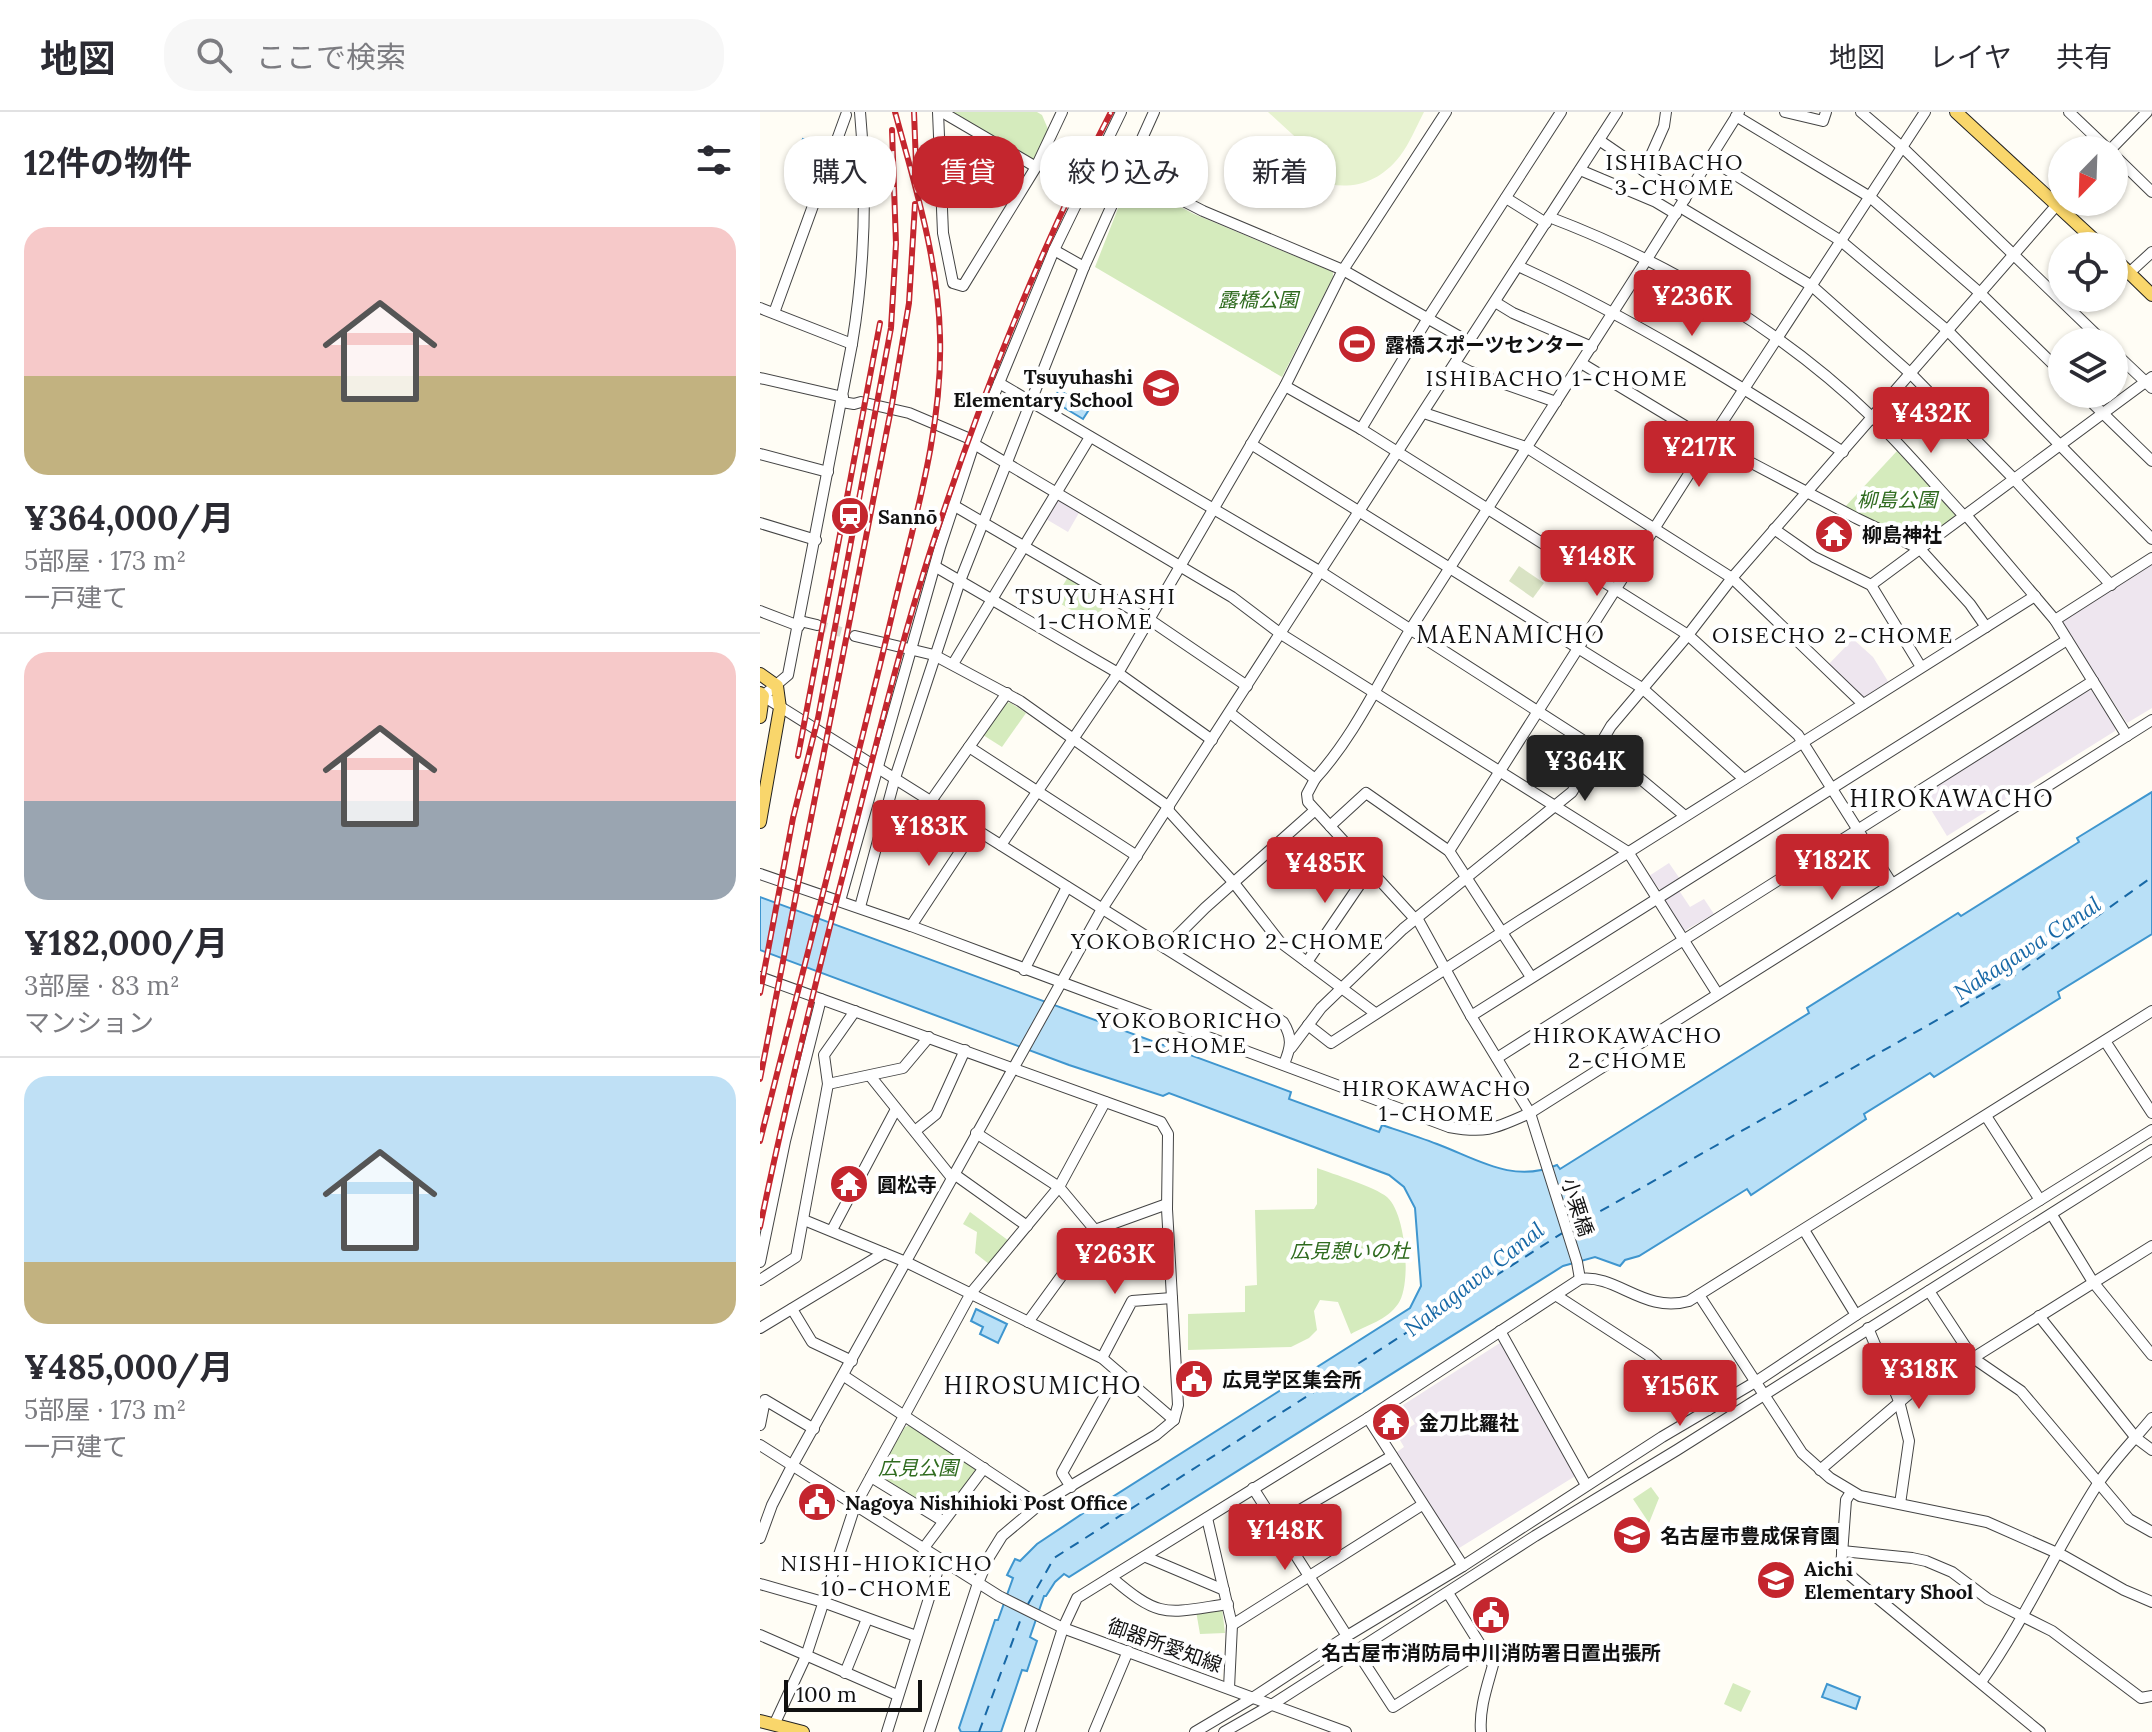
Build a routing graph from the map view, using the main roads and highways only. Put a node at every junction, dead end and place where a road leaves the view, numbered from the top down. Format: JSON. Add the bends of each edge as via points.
{"nodes":[{"id":1,"x":1956,"y":112,"type":"edge"},
{"id":2,"x":2048,"y":192,"type":"edge"},
{"id":3,"x":2073,"y":216,"type":"edge"},
{"id":4,"x":2088,"y":232,"type":"edge"},
{"id":5,"x":2128,"y":272,"type":"edge"},
{"id":6,"x":2152,"y":295,"type":"edge"},
{"id":7,"x":760,"y":674,"type":"edge"},
{"id":8,"x":762,"y":695,"type":"edge"},
{"id":9,"x":760,"y":717,"type":"edge"},
{"id":10,"x":760,"y":822,"type":"edge"},
{"id":11,"x":760,"y":1721,"type":"edge"},
{"id":12,"x":803,"y":1732,"type":"edge"}],
"edges":[{"from":1,"to":2,"type":"main road"},
{"from":3,"to":4,"type":"main road"},
{"from":5,"to":6,"type":"main road"},
{"from":7,"to":10,"type":"main road","via":[[777,686],[780,708]]},
{"from":8,"to":9,"type":"main road"},
{"from":11,"to":12,"type":"main road"}]}
